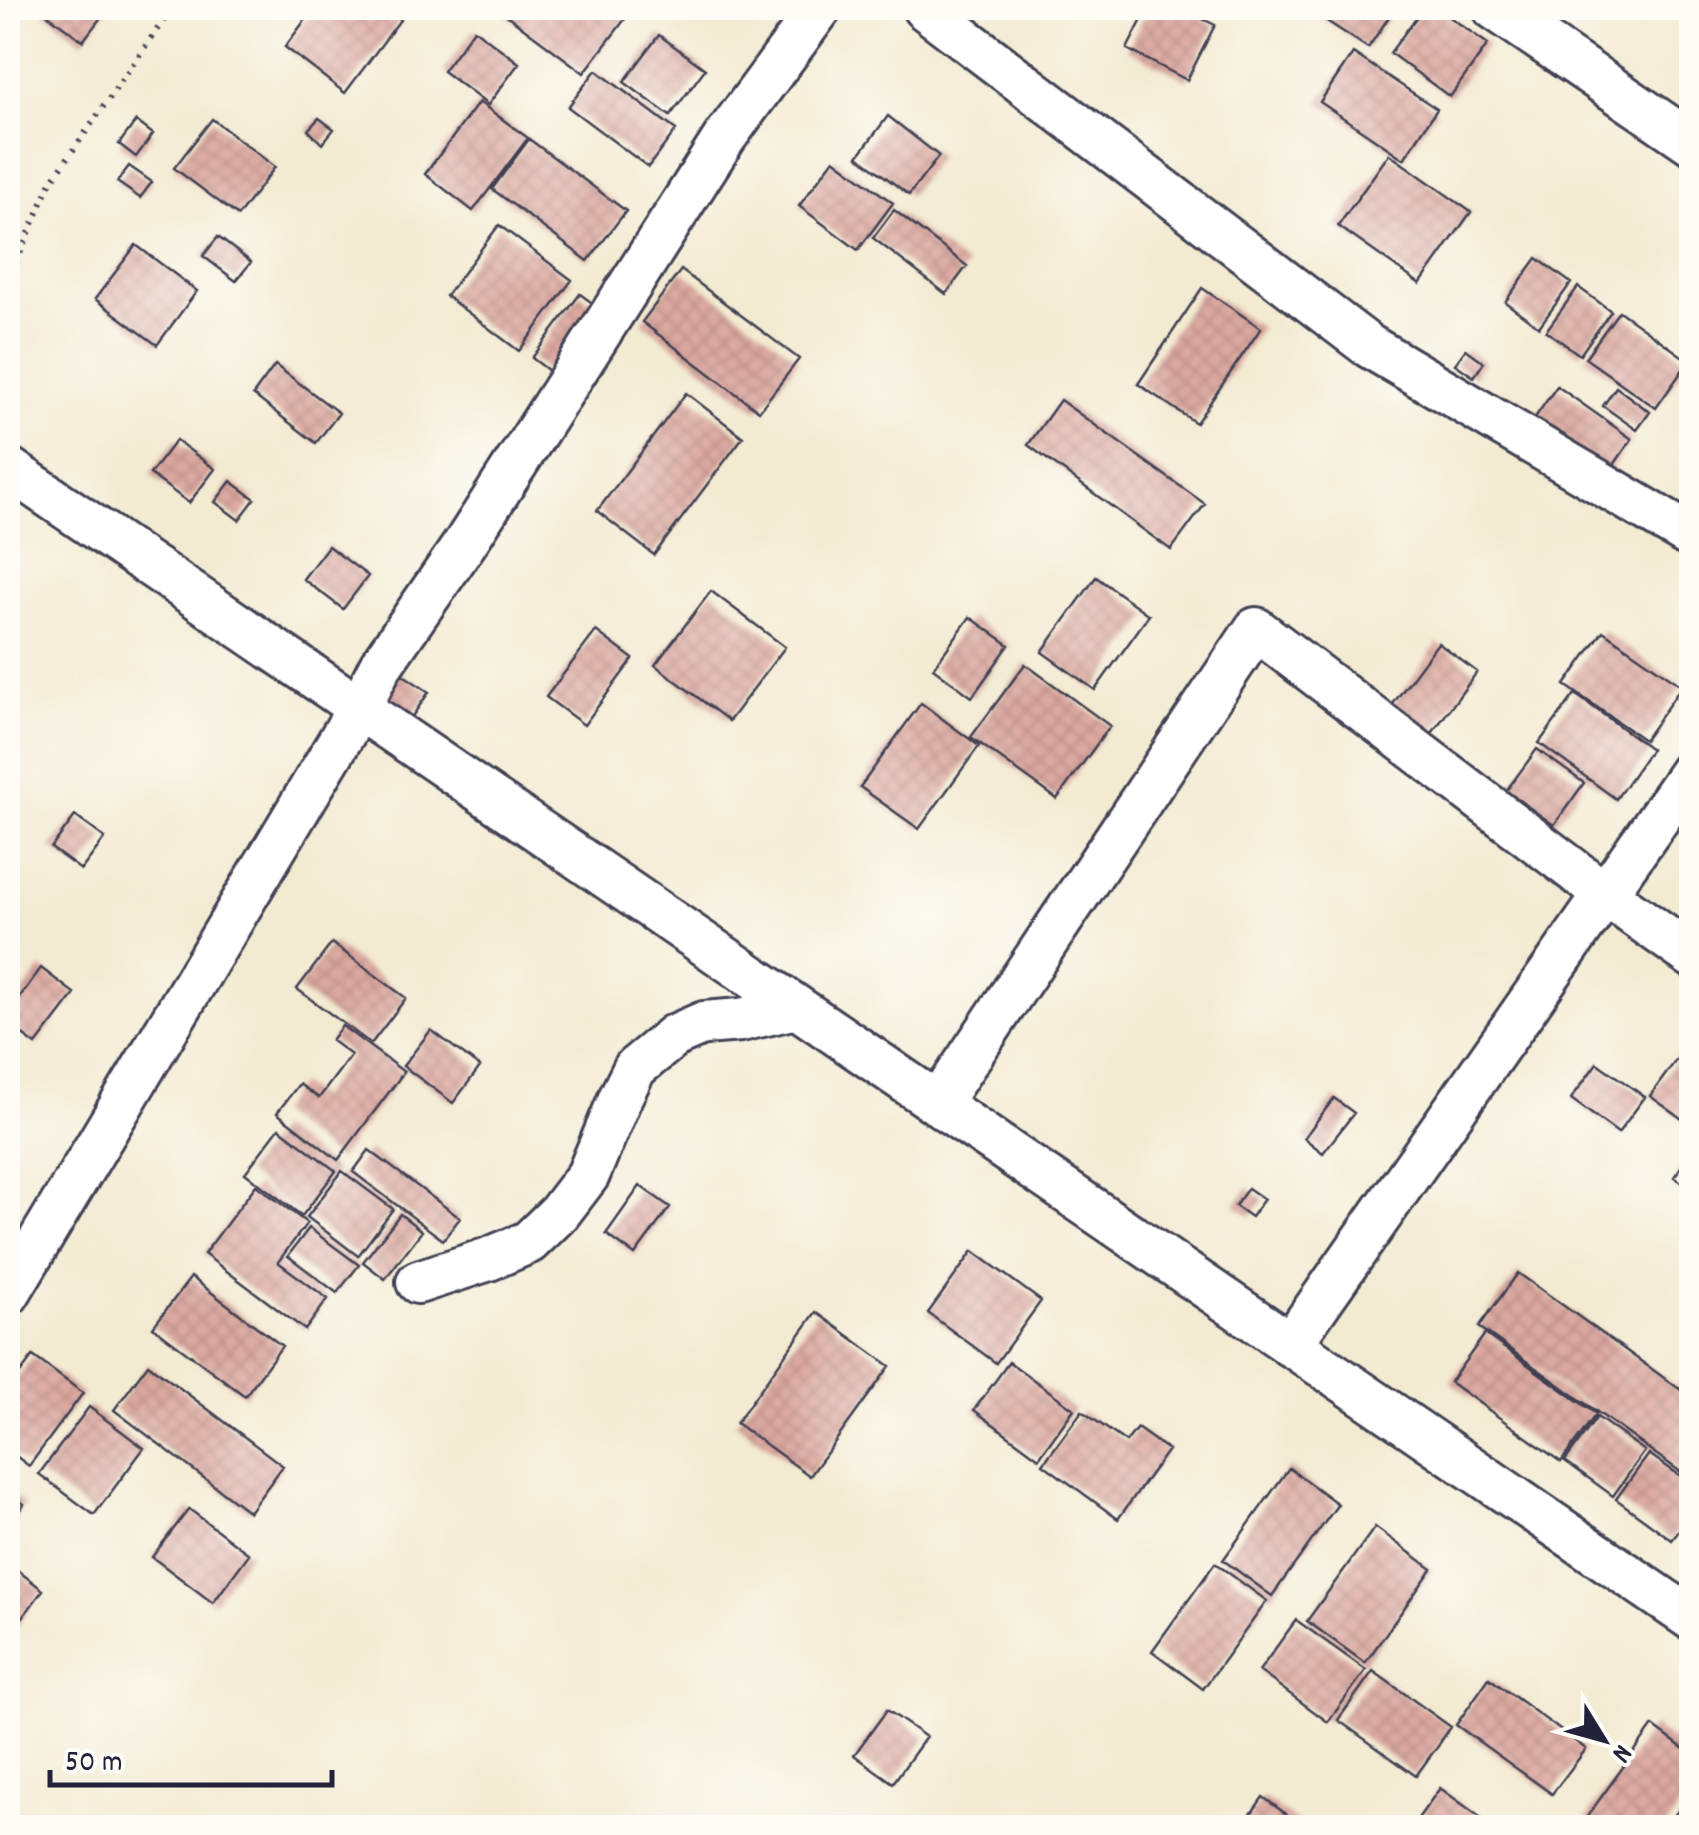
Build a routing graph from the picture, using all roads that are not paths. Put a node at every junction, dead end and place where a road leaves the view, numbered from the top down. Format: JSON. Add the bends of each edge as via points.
{"nodes":[{"id":1,"x":820,"y":8,"type":"edge"},
{"id":2,"x":924,"y":8,"type":"edge"},
{"id":3,"x":1494,"y":8,"type":"edge"},
{"id":4,"x":1692,"y":143,"type":"edge"},
{"id":5,"x":8,"y":468,"type":"edge"},
{"id":6,"x":1692,"y":538,"type":"edge"},
{"id":7,"x":359,"y":708,"type":"junction"},
{"id":8,"x":1692,"y":770,"type":"edge"},
{"id":9,"x":1605,"y":894,"type":"junction"},
{"id":10,"x":1692,"y":956,"type":"edge"},
{"id":11,"x":796,"y":1007,"type":"junction"},
{"id":12,"x":938,"y":1104,"type":"junction"},
{"id":13,"x":418,"y":1282,"type":"dead end"},
{"id":14,"x":8,"y":1294,"type":"edge"},
{"id":15,"x":1290,"y":1345,"type":"junction"},
{"id":16,"x":1692,"y":1620,"type":"edge"}],
"edges":[{"from":1,"to":7,"type":"street","via":[[725,136]]},
{"from":2,"to":6,"type":"street","via":[[1370,346]]},
{"from":3,"to":4,"type":"street"},
{"from":5,"to":7,"type":"street"},
{"from":7,"to":11,"type":"street"},
{"from":7,"to":14,"type":"street"},
{"from":8,"to":9,"type":"street"},
{"from":9,"to":10,"type":"street"},
{"from":9,"to":12,"type":"street","via":[[1256,629]]},
{"from":9,"to":15,"type":"street"},
{"from":11,"to":12,"type":"street"},
{"from":11,"to":13,"type":"street","via":[[674,1036],[635,1068],[588,1175],[529,1242]]},
{"from":12,"to":15,"type":"street"},
{"from":15,"to":16,"type":"street"}]}
